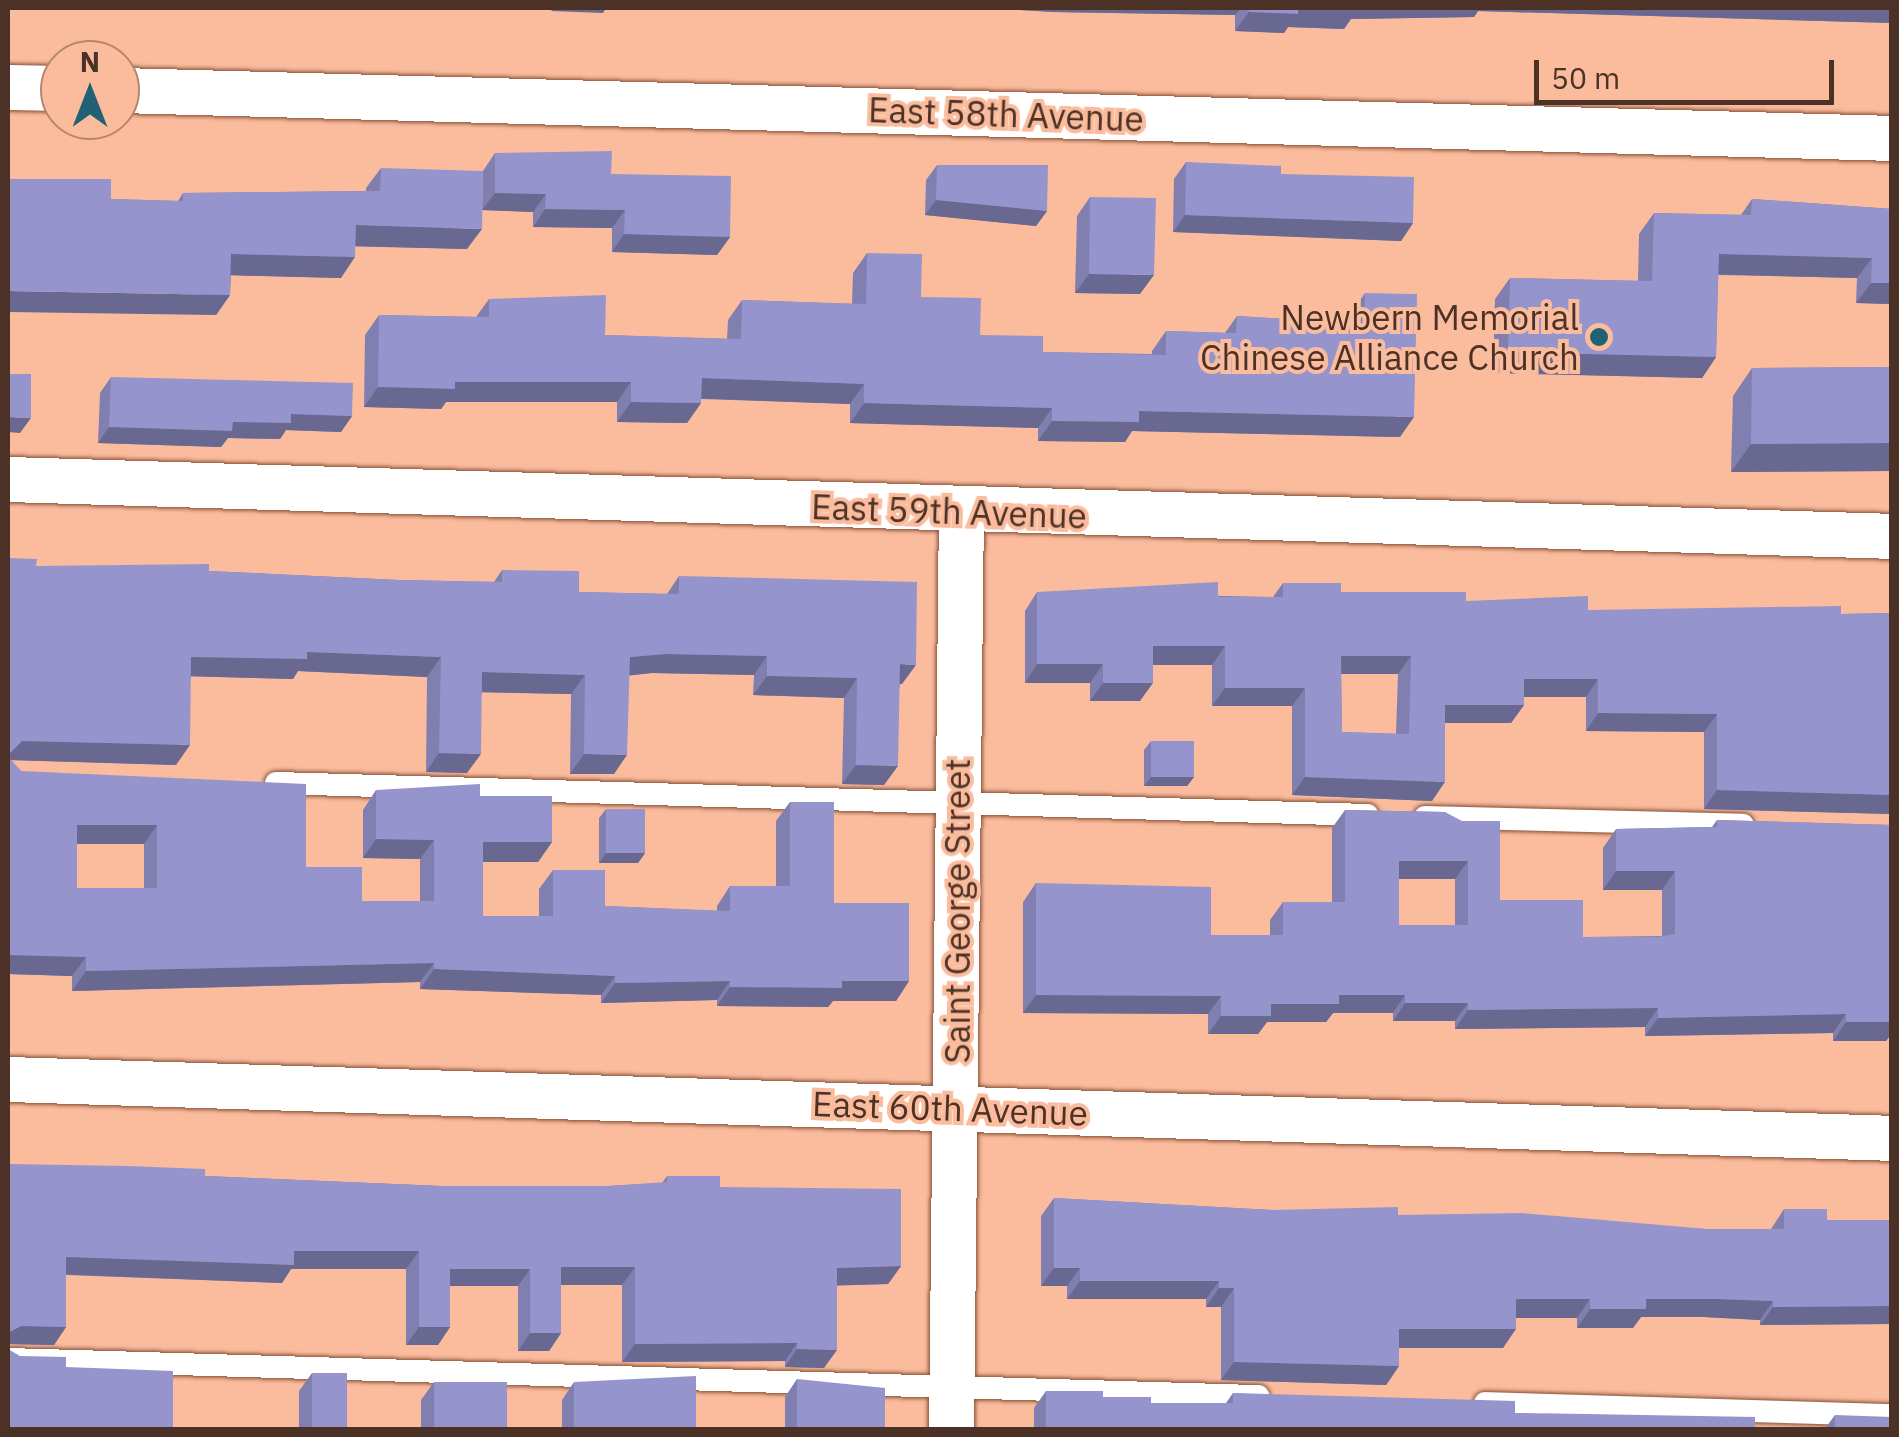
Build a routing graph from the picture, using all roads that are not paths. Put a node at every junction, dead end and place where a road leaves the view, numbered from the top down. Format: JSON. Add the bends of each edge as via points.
{"nodes":[{"id":1,"x":8,"y":87,"type":"edge"},
{"id":2,"x":40,"y":88,"type":"edge"},
{"id":3,"x":140,"y":91,"type":"edge"},
{"id":4,"x":1892,"y":138,"type":"edge"},
{"id":5,"x":8,"y":478,"type":"edge"},
{"id":6,"x":961,"y":512,"type":"junction"},
{"id":7,"x":1892,"y":536,"type":"edge"},
{"id":8,"x":245,"y":782,"type":"edge"},
{"id":9,"x":958,"y":804,"type":"junction"},
{"id":10,"x":1772,"y":826,"type":"edge"},
{"id":11,"x":8,"y":1080,"type":"edge"},
{"id":12,"x":956,"y":1108,"type":"junction"},
{"id":13,"x":1892,"y":1138,"type":"edge"},
{"id":14,"x":8,"y":1359,"type":"edge"},
{"id":15,"x":1292,"y":1397,"type":"edge"},
{"id":16,"x":1452,"y":1402,"type":"edge"},
{"id":17,"x":951,"y":1408,"type":"edge"},
{"id":18,"x":1892,"y":1415,"type":"edge"}],
"edges":[{"from":1,"to":2,"type":"street"},
{"from":3,"to":4,"type":"street","name":"East 58th Avenue"},
{"from":5,"to":6,"type":"street","name":"East 59th Avenue"},
{"from":6,"to":7,"type":"street","name":"East 59th Avenue"},
{"from":6,"to":9,"type":"street","name":"Saint George Street"},
{"from":8,"to":9,"type":"lane"},
{"from":9,"to":10,"type":"lane"},
{"from":9,"to":12,"type":"street","name":"Saint George Street"},
{"from":11,"to":12,"type":"street","name":"East 60th Avenue"},
{"from":12,"to":13,"type":"street","name":"East 60th Avenue"},
{"from":12,"to":17,"type":"street","name":"Saint George Street"},
{"from":14,"to":17,"type":"lane"},
{"from":15,"to":17,"type":"lane"},
{"from":16,"to":18,"type":"lane"}]}
